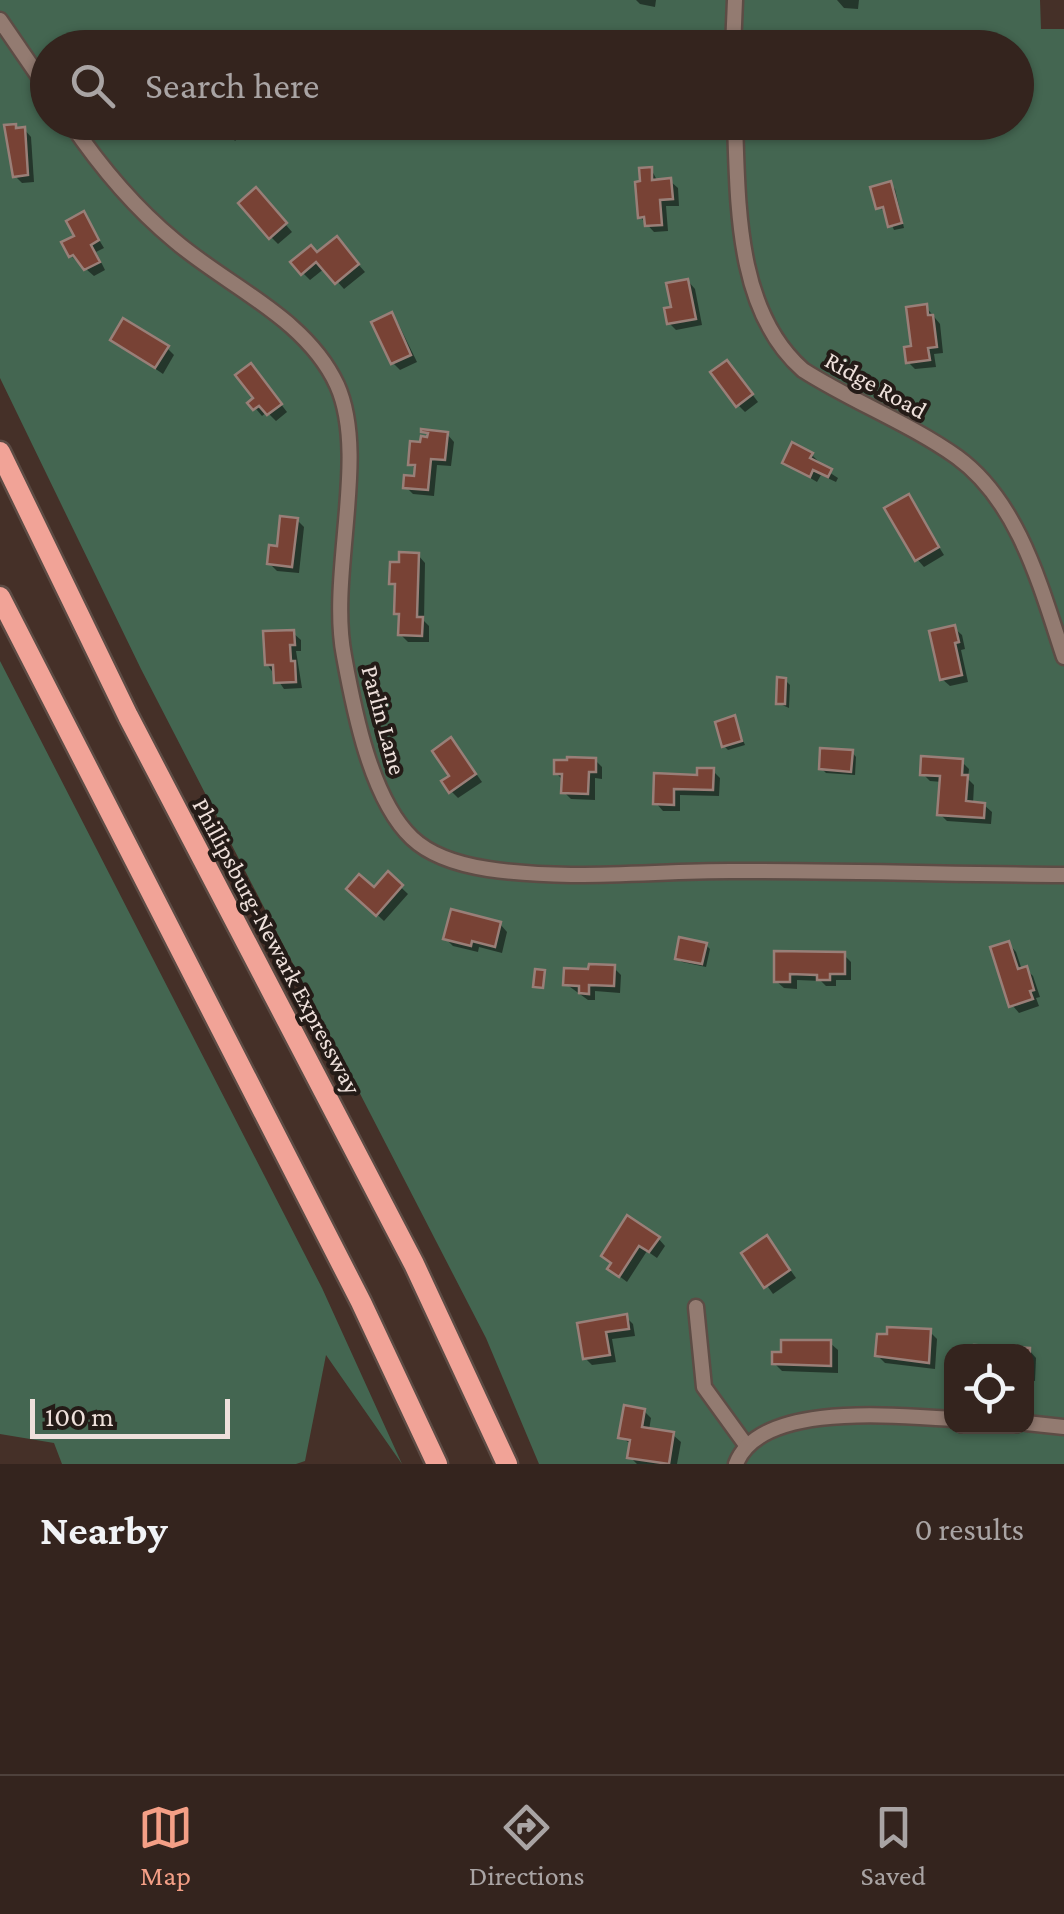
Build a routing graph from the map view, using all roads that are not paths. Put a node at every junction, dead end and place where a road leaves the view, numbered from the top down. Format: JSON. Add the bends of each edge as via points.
{"nodes":[{"id":1,"x":735,"y":0,"type":"edge"},
{"id":2,"x":0,"y":20,"type":"edge"},
{"id":3,"x":734,"y":30,"type":"edge"},
{"id":4,"x":30,"y":64,"type":"edge"},
{"id":5,"x":84,"y":140,"type":"edge"},
{"id":6,"x":736,"y":140,"type":"edge"},
{"id":7,"x":0,"y":452,"type":"edge"},
{"id":8,"x":0,"y":597,"type":"edge"},
{"id":9,"x":1064,"y":657,"type":"edge"},
{"id":10,"x":1064,"y":876,"type":"edge"},
{"id":11,"x":414,"y":1264,"type":"junction"},
{"id":12,"x":696,"y":1307,"type":"dead end"},
{"id":13,"x":944,"y":1419,"type":"edge"},
{"id":14,"x":1034,"y":1424,"type":"edge"},
{"id":15,"x":1064,"y":1427,"type":"edge"},
{"id":16,"x":746,"y":1445,"type":"junction"},
{"id":17,"x":437,"y":1464,"type":"edge"},
{"id":18,"x":507,"y":1464,"type":"edge"},
{"id":19,"x":522,"y":1464,"type":"edge"},
{"id":20,"x":736,"y":1464,"type":"edge"}],
"edges":[{"from":1,"to":3,"type":"street"},
{"from":2,"to":4,"type":"street"},
{"from":5,"to":10,"type":"street","name":"Parlin Lane","via":[[173,240],[308,340],[339,390],[350,444],[340,568],[343,653],[381,792],[423,846],[456,863],[554,874]]},
{"from":6,"to":9,"type":"street","name":"Ridge Road","via":[[744,251],[774,336],[803,370],[956,456],[989,488],[1037,577]]},
{"from":7,"to":11,"type":"highway","name":"Phillipsburg-Newark Expressway","via":[[128,716]]},
{"from":8,"to":17,"type":"highway","via":[[361,1302]]},
{"from":11,"to":18,"type":"highway","name":"Phillipsburg-Newark Expressway"},
{"from":11,"to":19,"type":"highway","via":[[496,1405]]},
{"from":12,"to":16,"type":"street","via":[[704,1387]]},
{"from":13,"to":16,"type":"street","via":[[821,1417]]},
{"from":14,"to":15,"type":"street"},
{"from":16,"to":20,"type":"street"}]}
